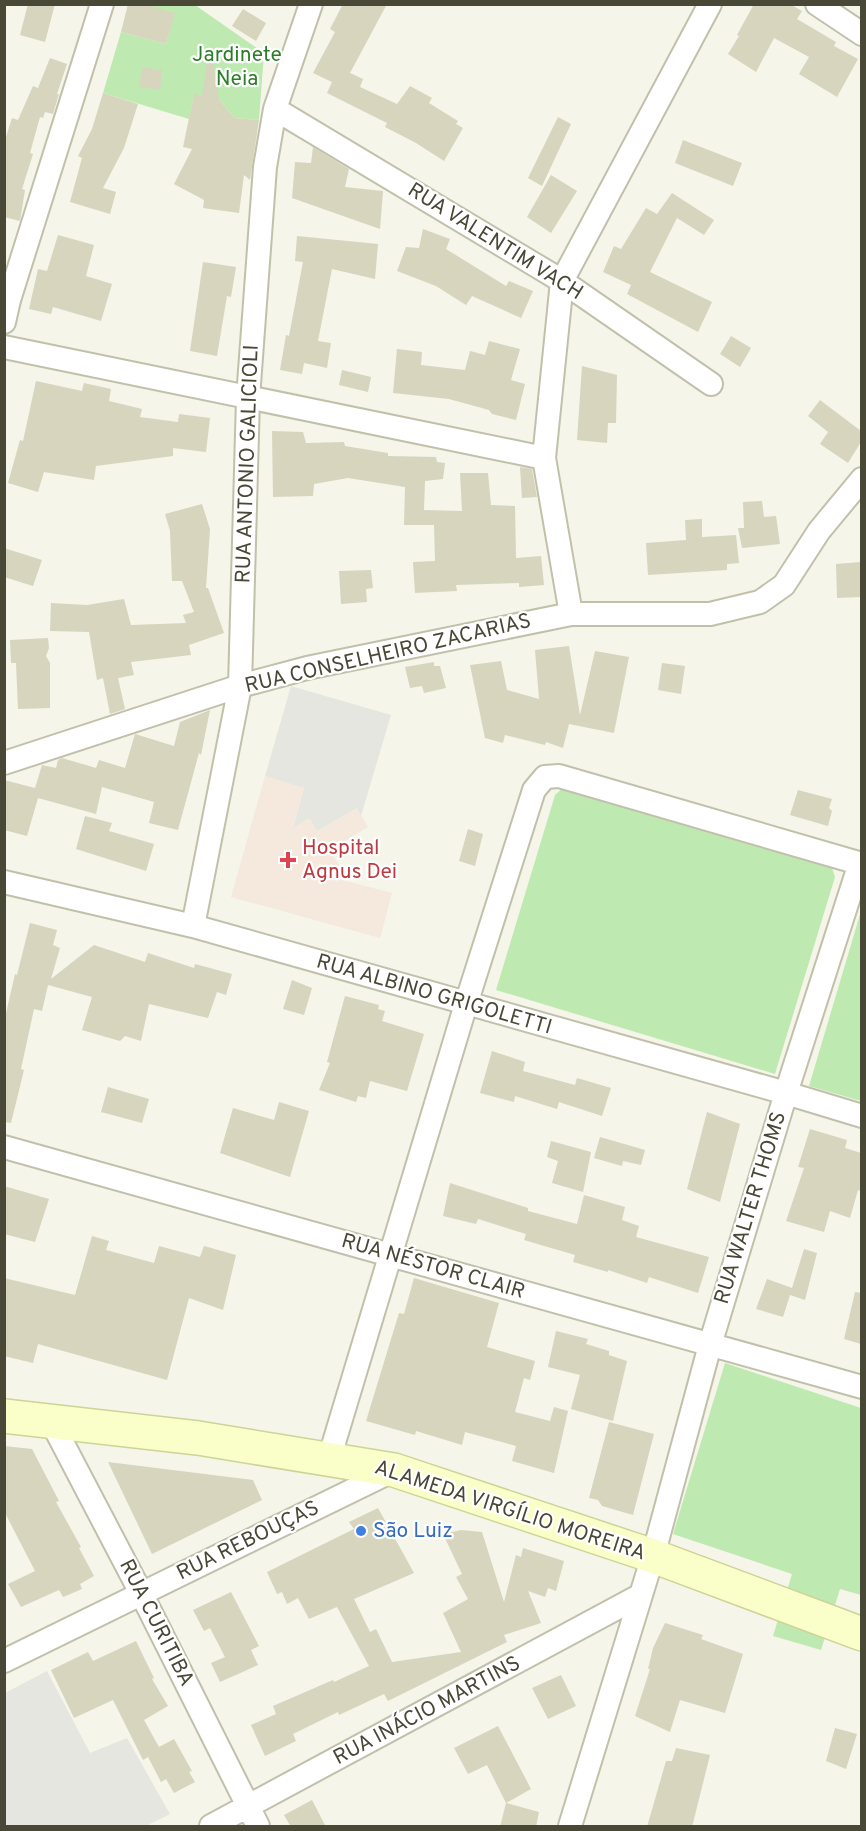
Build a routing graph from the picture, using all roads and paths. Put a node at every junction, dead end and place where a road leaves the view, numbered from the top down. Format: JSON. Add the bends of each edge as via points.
{"nodes":[{"id":1,"x":102,"y":4,"type":"edge"},
{"id":2,"x":311,"y":4,"type":"edge"},
{"id":3,"x":710,"y":4,"type":"edge"},
{"id":4,"x":817,"y":4,"type":"edge"},
{"id":5,"x":861,"y":34,"type":"edge"},
{"id":6,"x":275,"y":109,"type":"junction"},
{"id":7,"x":562,"y":281,"type":"junction"},
{"id":8,"x":4,"y":322,"type":"edge"},
{"id":9,"x":4,"y":347,"type":"edge"},
{"id":10,"x":711,"y":384,"type":"dead end"},
{"id":11,"x":248,"y":398,"type":"junction"},
{"id":12,"x":544,"y":458,"type":"junction"},
{"id":13,"x":861,"y":479,"type":"edge"},
{"id":14,"x":571,"y":614,"type":"junction"},
{"id":15,"x":240,"y":686,"type":"junction"},
{"id":16,"x":4,"y":763,"type":"edge"},
{"id":17,"x":861,"y":864,"type":"edge"},
{"id":18,"x":5,"y":883,"type":"edge"},
{"id":19,"x":193,"y":926,"type":"junction"},
{"id":20,"x":466,"y":1004,"type":"junction"},
{"id":21,"x":786,"y":1093,"type":"junction"},
{"id":22,"x":861,"y":1116,"type":"edge"},
{"id":23,"x":4,"y":1147,"type":"edge"},
{"id":24,"x":391,"y":1255,"type":"junction"},
{"id":25,"x":710,"y":1345,"type":"junction"},
{"id":26,"x":861,"y":1388,"type":"edge"},
{"id":27,"x":4,"y":1416,"type":"edge"},
{"id":28,"x":51,"y":1421,"type":"junction"},
{"id":29,"x":329,"y":1459,"type":"junction"},
{"id":30,"x":394,"y":1470,"type":"junction"},
{"id":31,"x":653,"y":1556,"type":"junction"},
{"id":32,"x":141,"y":1593,"type":"junction"},
{"id":33,"x":641,"y":1595,"type":"junction"},
{"id":34,"x":861,"y":1634,"type":"edge"},
{"id":35,"x":4,"y":1661,"type":"edge"},
{"id":36,"x":253,"y":1817,"type":"edge"},
{"id":37,"x":575,"y":1825,"type":"edge"},
{"id":38,"x":211,"y":1827,"type":"edge"}],
"edges":[{"from":1,"to":8,"type":"street"},
{"from":2,"to":6,"type":"street","name":"RUA ANTONIO GALICIOLI"},
{"from":3,"to":7,"type":"street"},
{"from":4,"to":5,"type":"street"},
{"from":6,"to":7,"type":"street","name":"RUA VALENTIM VACH"},
{"from":6,"to":11,"type":"street","name":"RUA ANTONIO GALICIOLI","via":[[266,167]]},
{"from":7,"to":10,"type":"street","name":"RUA VALENTIM VACH"},
{"from":7,"to":12,"type":"street"},
{"from":9,"to":11,"type":"street"},
{"from":11,"to":12,"type":"street"},
{"from":11,"to":15,"type":"street","name":"RUA ANTONIO GALICIOLI"},
{"from":12,"to":14,"type":"street"},
{"from":13,"to":14,"type":"street","name":"RUA CONSELHEIRO ZACARIAS","via":[[819,531],[784,585],[760,602],[710,614]]},
{"from":14,"to":15,"type":"street","name":"RUA CONSELHEIRO ZACARIAS","via":[[307,668]]},
{"from":15,"to":16,"type":"street","name":"RUA CONSELHEIRO ZACARIAS"},
{"from":15,"to":19,"type":"street","name":"RUA ANTONIO GALICIOLI"},
{"from":17,"to":20,"type":"street","via":[[559,776],[544,777],[534,790]]},
{"from":17,"to":21,"type":"street","name":"RUA WALTER THOMS"},
{"from":18,"to":19,"type":"street","name":"RUA ALBINO GRIGOLETTI"},
{"from":19,"to":20,"type":"street","name":"RUA ALBINO GRIGOLETTI"},
{"from":20,"to":21,"type":"street","name":"RUA ALBINO GRIGOLETTI"},
{"from":20,"to":24,"type":"street"},
{"from":21,"to":22,"type":"street","name":"RUA ALBINO GRIGOLETTI"},
{"from":21,"to":25,"type":"street","name":"RUA WALTER THOMS"},
{"from":23,"to":24,"type":"street","name":"RUA NÉSTOR CLAIR"},
{"from":24,"to":25,"type":"street","name":"RUA NÉSTOR CLAIR"},
{"from":24,"to":29,"type":"street"},
{"from":25,"to":26,"type":"street","name":"RUA NÉSTOR CLAIR"},
{"from":25,"to":31,"type":"street","name":"RUA WALTER THOMS"},
{"from":27,"to":28,"type":"main road","name":"ALAMEDA VIRGÍLIO MOREIRA"},
{"from":28,"to":29,"type":"main road","name":"ALAMEDA VIRGÍLIO MOREIRA","via":[[198,1438]]},
{"from":28,"to":32,"type":"street","name":"RUA CURITIBA"},
{"from":29,"to":30,"type":"main road","name":"ALAMEDA VIRGÍLIO MOREIRA"},
{"from":30,"to":31,"type":"main road","name":"ALAMEDA VIRGÍLIO MOREIRA"},
{"from":30,"to":32,"type":"street","name":"RUA REBOUÇAS"},
{"from":31,"to":33,"type":"street","name":"RUA WALTER THOMS"},
{"from":31,"to":34,"type":"main road","name":"ALAMEDA VIRGÍLIO MOREIRA"},
{"from":32,"to":35,"type":"street","name":"RUA REBOUÇAS"},
{"from":32,"to":36,"type":"street","name":"RUA CURITIBA"},
{"from":33,"to":36,"type":"street","name":"RUA INÁCIO MARTINS"},
{"from":33,"to":37,"type":"street","name":"RUA WALTER THOMS"},
{"from":36,"to":38,"type":"street","name":"RUA INÁCIO MARTINS"}]}
